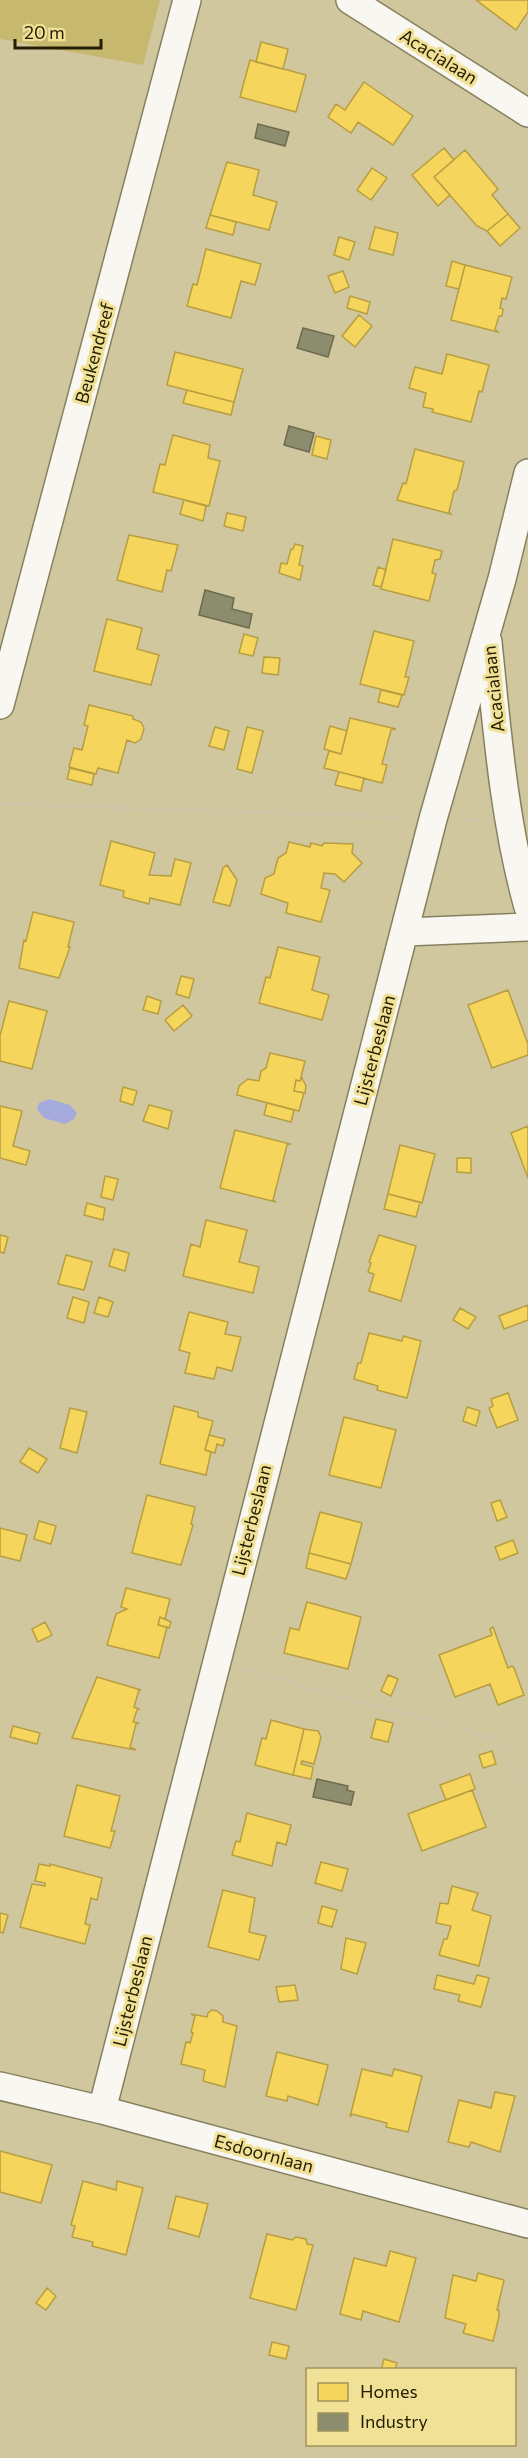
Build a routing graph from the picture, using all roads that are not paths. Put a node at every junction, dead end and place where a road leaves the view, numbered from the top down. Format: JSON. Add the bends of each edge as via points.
{"nodes":[{"id":1,"x":187,"y":0,"type":"edge"},
{"id":2,"x":350,"y":0,"type":"edge"},
{"id":3,"x":528,"y":113,"type":"edge"},
{"id":4,"x":528,"y":473,"type":"edge"},
{"id":5,"x":487,"y":625,"type":"junction"},
{"id":6,"x":0,"y":705,"type":"edge"},
{"id":7,"x":528,"y":907,"type":"edge"},
{"id":8,"x":528,"y":927,"type":"edge"},
{"id":9,"x":405,"y":932,"type":"junction"},
{"id":10,"x":0,"y":2086,"type":"edge"},
{"id":11,"x":102,"y":2110,"type":"junction"},
{"id":12,"x":528,"y":2224,"type":"edge"}],
"edges":[{"from":1,"to":6,"type":"street","name":"Beukendreef"},
{"from":2,"to":3,"type":"street","name":"Acacialaan"},
{"from":4,"to":5,"type":"street","name":"Acacialaan"},
{"from":5,"to":7,"type":"street","name":"Acacialaan","via":[[509,821]]},
{"from":5,"to":9,"type":"street","name":"Lijsterbeslaan"},
{"from":8,"to":9,"type":"street"},
{"from":9,"to":11,"type":"street","name":"Lijsterbeslaan"},
{"from":10,"to":11,"type":"street","name":"Esdoornlaan"},
{"from":11,"to":12,"type":"street","name":"Esdoornlaan"}]}
